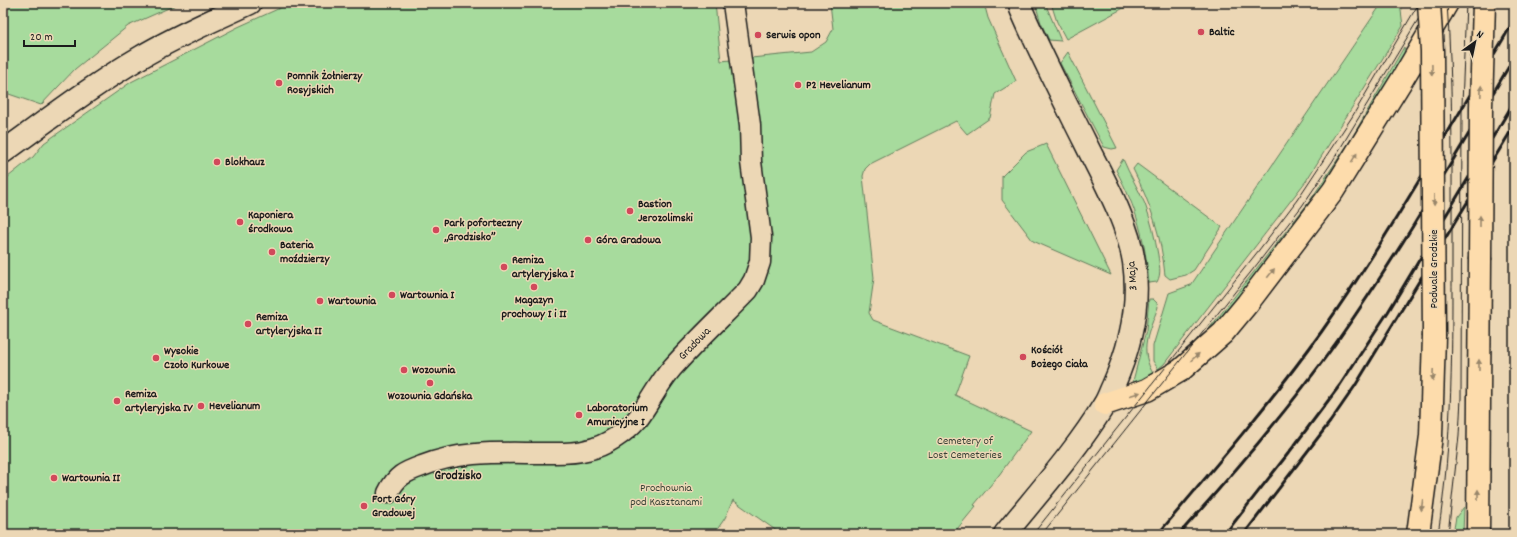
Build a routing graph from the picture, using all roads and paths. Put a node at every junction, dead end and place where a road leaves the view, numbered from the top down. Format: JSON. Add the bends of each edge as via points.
{"nodes":[{"id":1,"x":250,"y":3,"type":"edge"},
{"id":2,"x":733,"y":3,"type":"edge"},
{"id":3,"x":1020,"y":3,"type":"edge"},
{"id":4,"x":1429,"y":3,"type":"edge"},
{"id":5,"x":1447,"y":3,"type":"edge"},
{"id":6,"x":1484,"y":3,"type":"edge"},
{"id":7,"x":3,"y":152,"type":"edge"},
{"id":8,"x":1105,"y":404,"type":"junction"},
{"id":9,"x":388,"y":493,"type":"dead end"},
{"id":10,"x":1005,"y":534,"type":"edge"},
{"id":11,"x":1418,"y":534,"type":"edge"},
{"id":12,"x":1478,"y":534,"type":"edge"}],
"edges":[{"from":1,"to":7,"type":"main road","via":[[141,56],[66,105]]},
{"from":2,"to":9,"type":"street","name":"Gradowa","via":[[749,118],[751,162],[761,237],[760,262],[748,290],[673,368],[638,417],[618,436],[587,451],[482,453],[433,461],[400,476]]},
{"from":3,"to":8,"type":"main road","name":"3 Maja","via":[[1042,57],[1123,220],[1134,262],[1132,325],[1124,362]]},
{"from":4,"to":11,"type":"main road","name":"Podwale Grodzkie","one_way":true,"bridge":true,"via":[[1432,50],[1434,336],[1431,436]]},
{"from":8,"to":5,"type":"main road","one_way":true,"via":[[1147,390],[1181,370],[1223,333],[1333,191]]},
{"from":12,"to":6,"type":"main road","one_way":true,"bridge":true},
{"from":8,"to":10,"type":"main road","name":"3 Maja","via":[[1077,445]]}]}
